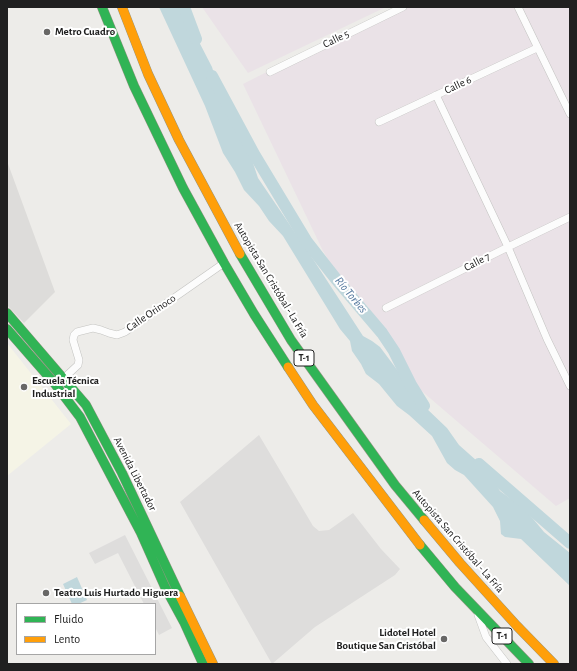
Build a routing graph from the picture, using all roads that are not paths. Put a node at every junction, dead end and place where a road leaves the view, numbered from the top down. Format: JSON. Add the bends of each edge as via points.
{"nodes":[{"id":1,"x":102,"y":7,"type":"edge"},
{"id":2,"x":122,"y":7,"type":"edge"},
{"id":3,"x":403,"y":7,"type":"edge"},
{"id":4,"x":518,"y":7,"type":"edge"},
{"id":5,"x":537,"y":48,"type":"junction"},
{"id":6,"x":270,"y":72,"type":"dead end"},
{"id":7,"x":436,"y":95,"type":"junction"},
{"id":8,"x":570,"y":114,"type":"edge"},
{"id":9,"x":379,"y":122,"type":"dead end"},
{"id":10,"x":570,"y":217,"type":"edge"},
{"id":11,"x":508,"y":247,"type":"junction"},
{"id":12,"x":224,"y":263,"type":"junction"},
{"id":13,"x":386,"y":308,"type":"dead end"},
{"id":14,"x":7,"y":312,"type":"edge"},
{"id":15,"x":7,"y":329,"type":"edge"},
{"id":16,"x":10,"y":340,"type":"edge"},
{"id":17,"x":64,"y":378,"type":"junction"},
{"id":18,"x":570,"y":386,"type":"edge"},
{"id":19,"x":474,"y":607,"type":"junction"},
{"id":20,"x":203,"y":664,"type":"edge"},
{"id":21,"x":213,"y":664,"type":"edge"},
{"id":22,"x":507,"y":664,"type":"edge"},
{"id":23,"x":529,"y":664,"type":"edge"},
{"id":24,"x":554,"y":664,"type":"edge"}],
"edges":[{"from":1,"to":12,"type":"main road","number":"T-1","via":[[158,137]]},
{"from":2,"to":24,"type":"main road","name":"Autopista San Cristóbal - La Fría","number":"T-1","via":[[148,74],[179,140],[228,233],[291,340],[395,485],[460,563]]},
{"from":3,"to":6,"type":"street","name":"Calle 5"},
{"from":4,"to":5,"type":"street"},
{"from":5,"to":7,"type":"street","name":"Calle 6"},
{"from":5,"to":8,"type":"street"},
{"from":7,"to":9,"type":"street","name":"Calle 6"},
{"from":7,"to":11,"type":"street"},
{"from":10,"to":11,"type":"street","name":"Calle 7"},
{"from":11,"to":13,"type":"street","name":"Calle 7"},
{"from":11,"to":18,"type":"street"},
{"from":12,"to":17,"type":"street","name":"Calle Orinoco","via":[[125,332],[117,335],[93,328],[77,332],[73,340],[78,365]]},
{"from":12,"to":19,"type":"main road","number":"T-1","via":[[312,405],[414,538]]},
{"from":14,"to":17,"type":"main road","name":"Avenida Libertador"},
{"from":15,"to":16,"type":"main road","name":"Avenida Libertador"},
{"from":16,"to":20,"type":"main road","name":"Avenida Libertador","via":[[55,384],[84,424],[141,533]]},
{"from":17,"to":21,"type":"main road","name":"Avenida Libertador","via":[[86,405],[122,473]]},
{"from":19,"to":22,"type":"street","via":[[486,637]]},
{"from":19,"to":23,"type":"main road","number":"T-1"}]}
